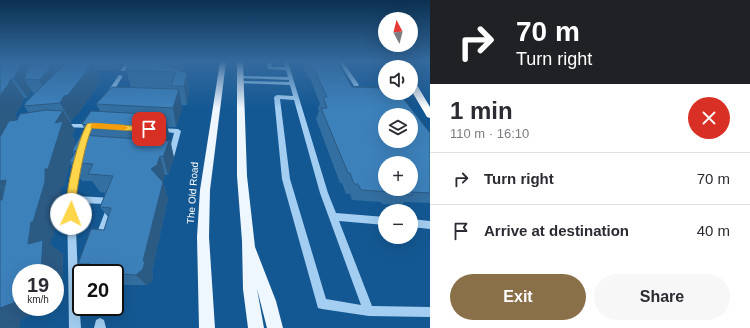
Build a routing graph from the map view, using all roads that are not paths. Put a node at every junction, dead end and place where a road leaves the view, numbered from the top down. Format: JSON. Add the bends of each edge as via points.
{"nodes":[{"id":1,"x":119,"y":77,"type":"edge"},
{"id":2,"x":221,"y":77,"type":"edge"},
{"id":3,"x":290,"y":77,"type":"edge"},
{"id":4,"x":351,"y":77,"type":"edge"},
{"id":5,"x":240,"y":79,"type":"joint"},
{"id":6,"x":291,"y":82,"type":"junction"},
{"id":7,"x":356,"y":85,"type":"dead end"},
{"id":8,"x":418,"y":94,"type":"edge"},
{"id":9,"x":296,"y":98,"type":"junction"},
{"id":10,"x":104,"y":102,"type":"edge"},
{"id":11,"x":430,"y":115,"type":"edge"},
{"id":12,"x":96,"y":116,"type":"edge"},
{"id":13,"x":60,"y":126,"type":"edge"},
{"id":14,"x":93,"y":126,"type":"junction"},
{"id":15,"x":156,"y":130,"type":"edge"},
{"id":16,"x":85,"y":135,"type":"edge"},
{"id":17,"x":157,"y":154,"type":"edge"},
{"id":18,"x":80,"y":156,"type":"edge"},
{"id":19,"x":71,"y":199,"type":"junction"},
{"id":20,"x":333,"y":217,"type":"junction"},
{"id":21,"x":378,"y":220,"type":"edge"},
{"id":22,"x":418,"y":224,"type":"edge"},
{"id":23,"x":430,"y":225,"type":"edge"},
{"id":24,"x":248,"y":241,"type":"junction"},
{"id":25,"x":73,"y":264,"type":"edge"},
{"id":26,"x":89,"y":264,"type":"edge"},
{"id":27,"x":369,"y":311,"type":"junction"},
{"id":28,"x":430,"y":312,"type":"edge"},
{"id":29,"x":75,"y":316,"type":"edge"},
{"id":30,"x":75,"y":328,"type":"edge"},
{"id":31,"x":207,"y":328,"type":"edge"},
{"id":32,"x":256,"y":328,"type":"edge"},
{"id":33,"x":275,"y":328,"type":"edge"}],
"edges":[{"from":1,"to":10,"type":"lane"},
{"from":2,"to":31,"type":"main road","name":"The Old Road","via":[[205,190],[203,237]]},
{"from":3,"to":6,"type":"lane"},
{"from":4,"to":7,"type":"lane"},
{"from":5,"to":6,"type":"lane"},
{"from":5,"to":24,"type":"main road","via":[[242,176]]},
{"from":6,"to":9,"type":"lane"},
{"from":8,"to":11,"type":"highway"},
{"from":9,"to":20,"type":"lane"},
{"from":9,"to":27,"type":"lane","via":[[277,97],[286,179],[322,304]]},
{"from":12,"to":14,"type":"lane"},
{"from":13,"to":14,"type":"lane"},
{"from":14,"to":16,"type":"lane"},
{"from":15,"to":17,"type":"lane","via":[[178,131],[172,154]]},
{"from":18,"to":19,"type":"lane"},
{"from":19,"to":25,"type":"lane"},
{"from":19,"to":26,"type":"lane","via":[[113,201]]},
{"from":20,"to":21,"type":"lane"},
{"from":20,"to":27,"type":"lane"},
{"from":22,"to":23,"type":"lane"},
{"from":24,"to":32,"type":"main road","via":[[250,289]]},
{"from":24,"to":33,"type":"main road","via":[[269,301]]},
{"from":27,"to":28,"type":"lane"},
{"from":29,"to":30,"type":"lane"}]}
